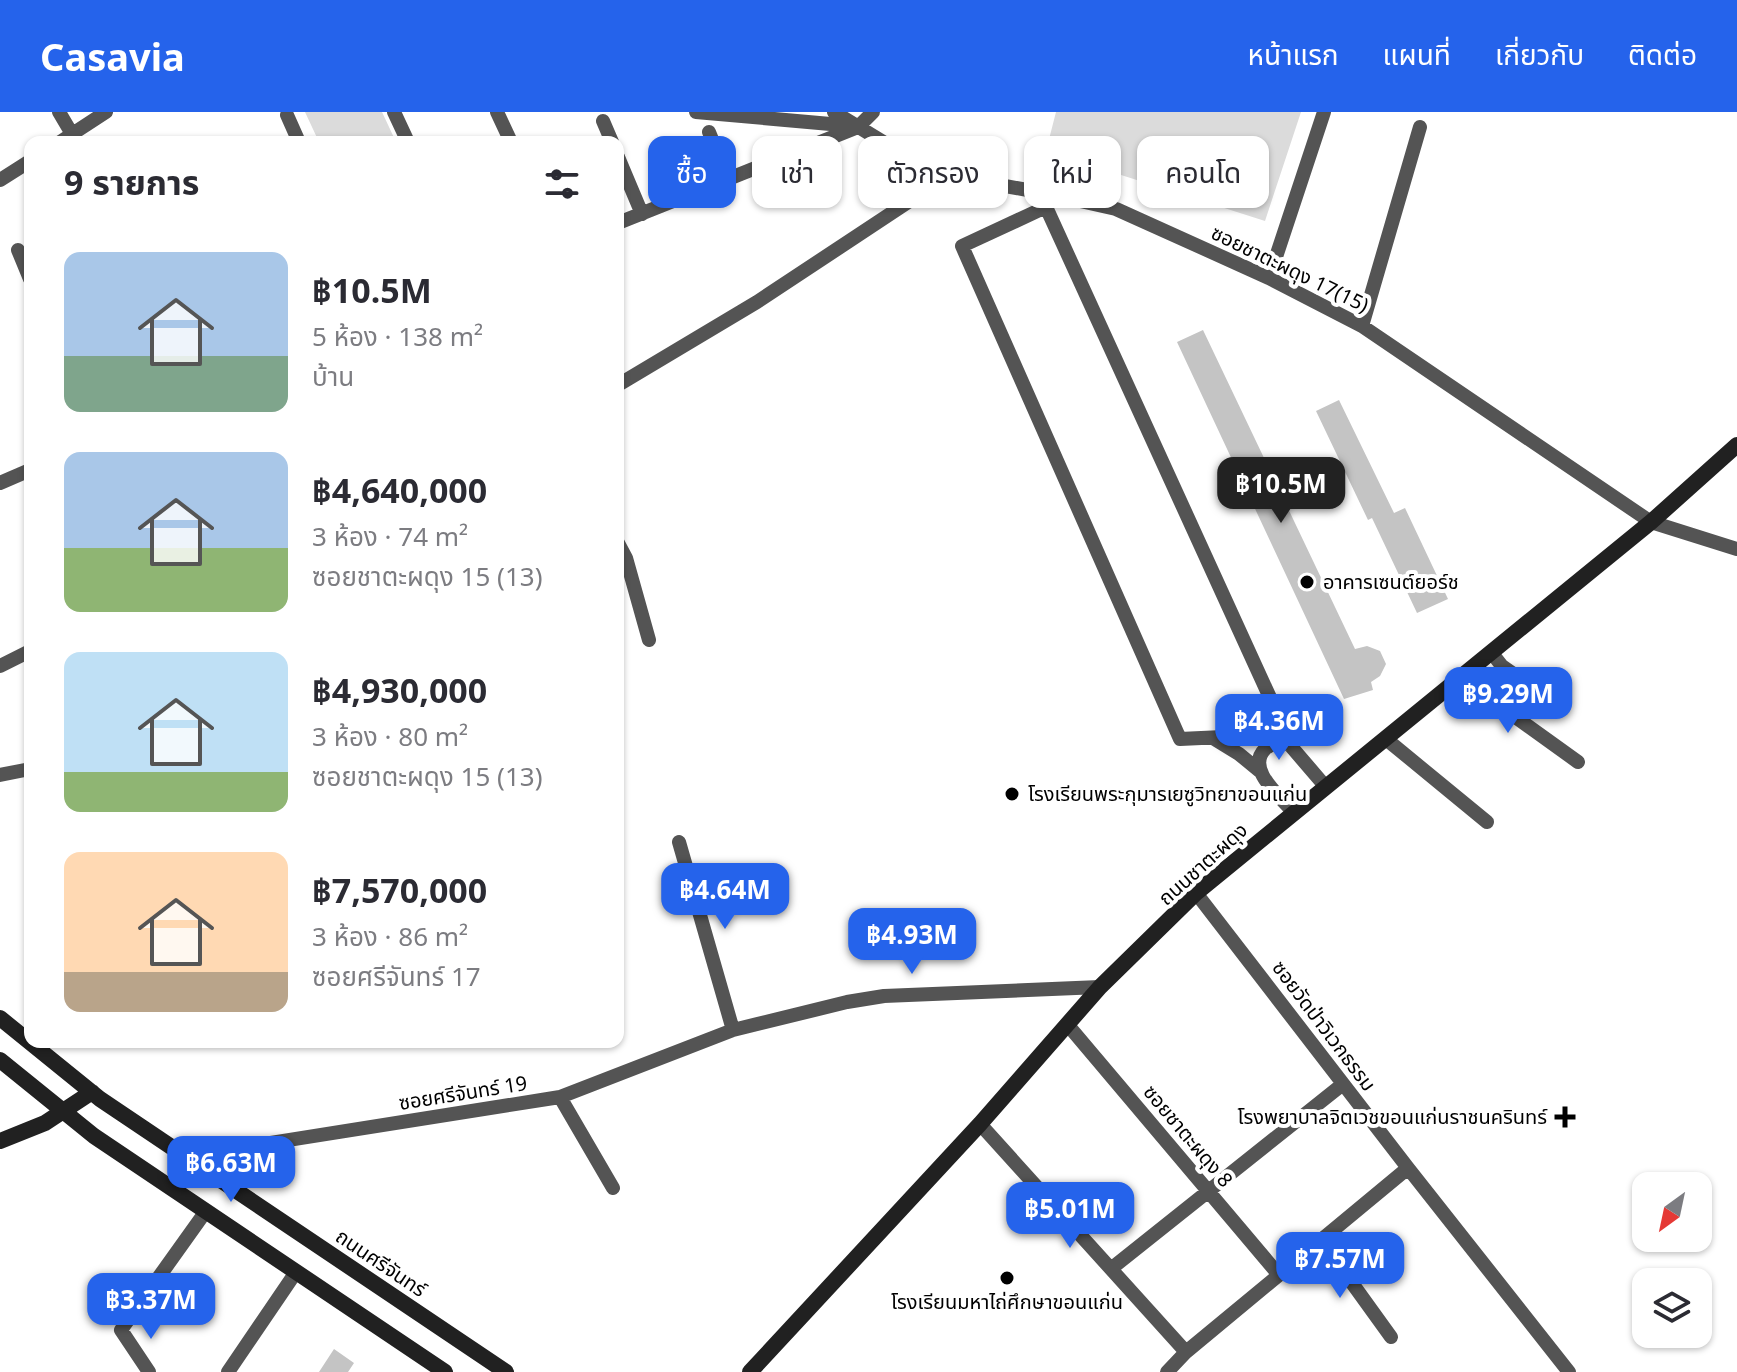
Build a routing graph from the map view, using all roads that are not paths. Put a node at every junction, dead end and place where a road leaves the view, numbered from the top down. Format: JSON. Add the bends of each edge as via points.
{"nodes":[{"id":1,"x":59,"y":112,"type":"edge"},
{"id":2,"x":106,"y":112,"type":"edge"},
{"id":3,"x":394,"y":112,"type":"edge"},
{"id":4,"x":497,"y":112,"type":"edge"},
{"id":5,"x":696,"y":112,"type":"edge"},
{"id":6,"x":834,"y":112,"type":"edge"},
{"id":7,"x":873,"y":112,"type":"edge"},
{"id":8,"x":1324,"y":112,"type":"edge"},
{"id":9,"x":287,"y":115,"type":"dead end"},
{"id":10,"x":603,"y":121,"type":"dead end"},
{"id":11,"x":858,"y":127,"type":"junction"},
{"id":12,"x":1420,"y":127,"type":"dead end"},
{"id":13,"x":709,"y":132,"type":"dead end"},
{"id":14,"x":65,"y":136,"type":"edge"},
{"id":15,"x":69,"y":136,"type":"edge"},
{"id":16,"x":296,"y":136,"type":"edge"},
{"id":17,"x":405,"y":136,"type":"edge"},
{"id":18,"x":508,"y":136,"type":"edge"},
{"id":19,"x":609,"y":136,"type":"edge"},
{"id":20,"x":711,"y":136,"type":"edge"},
{"id":21,"x":873,"y":136,"type":"edge"},
{"id":22,"x":24,"y":164,"type":"edge"},
{"id":23,"x":624,"y":171,"type":"edge"},
{"id":24,"x":736,"y":176,"type":"edge"},
{"id":25,"x":1,"y":177,"type":"edge"},
{"id":26,"x":657,"y":208,"type":"edge"},
{"id":27,"x":899,"y":208,"type":"edge"},
{"id":28,"x":1032,"y":208,"type":"edge"},
{"id":29,"x":1051,"y":208,"type":"edge"},
{"id":30,"x":1108,"y":208,"type":"edge"},
{"id":31,"x":642,"y":214,"type":"junction"},
{"id":32,"x":624,"y":221,"type":"edge"},
{"id":33,"x":18,"y":250,"type":"dead end"},
{"id":34,"x":24,"y":264,"type":"edge"},
{"id":35,"x":1269,"y":278,"type":"junction"},
{"id":36,"x":1362,"y":326,"type":"junction"},
{"id":37,"x":624,"y":381,"type":"edge"},
{"id":38,"x":1737,"y":445,"type":"edge"},
{"id":39,"x":24,"y":473,"type":"edge"},
{"id":40,"x":0,"y":483,"type":"edge"},
{"id":41,"x":1651,"y":522,"type":"junction"},
{"id":42,"x":1737,"y":549,"type":"edge"},
{"id":43,"x":624,"y":554,"type":"edge"},
{"id":44,"x":649,"y":640,"type":"dead end"},
{"id":45,"x":1491,"y":652,"type":"junction"},
{"id":46,"x":24,"y":654,"type":"edge"},
{"id":47,"x":0,"y":666,"type":"edge"},
{"id":48,"x":1460,"y":677,"type":"junction"},
{"id":49,"x":1561,"y":707,"type":"dead end"},
{"id":50,"x":1212,"y":738,"type":"junction"},
{"id":51,"x":1386,"y":739,"type":"junction"},
{"id":52,"x":1283,"y":743,"type":"junction"},
{"id":53,"x":1578,"y":762,"type":"dead end"},
{"id":54,"x":24,"y":770,"type":"edge"},
{"id":55,"x":1261,"y":772,"type":"junction"},
{"id":56,"x":0,"y":775,"type":"edge"},
{"id":57,"x":1325,"y":786,"type":"junction"},
{"id":58,"x":1293,"y":812,"type":"junction"},
{"id":59,"x":1487,"y":822,"type":"dead end"},
{"id":60,"x":679,"y":842,"type":"dead end"},
{"id":61,"x":1196,"y":893,"type":"junction"},
{"id":62,"x":1100,"y":987,"type":"junction"},
{"id":63,"x":0,"y":1018,"type":"edge"},
{"id":64,"x":1067,"y":1024,"type":"junction"},
{"id":65,"x":733,"y":1030,"type":"junction"},
{"id":66,"x":24,"y":1037,"type":"edge"},
{"id":67,"x":37,"y":1048,"type":"edge"},
{"id":68,"x":0,"y":1060,"type":"edge"},
{"id":69,"x":1343,"y":1084,"type":"junction"},
{"id":70,"x":92,"y":1092,"type":"junction"},
{"id":71,"x":560,"y":1097,"type":"junction"},
{"id":72,"x":64,"y":1111,"type":"junction"},
{"id":73,"x":980,"y":1124,"type":"junction"},
{"id":74,"x":0,"y":1141,"type":"edge"},
{"id":75,"x":188,"y":1156,"type":"junction"},
{"id":76,"x":1408,"y":1168,"type":"junction"},
{"id":77,"x":613,"y":1188,"type":"dead end"},
{"id":78,"x":1208,"y":1191,"type":"junction"},
{"id":79,"x":206,"y":1211,"type":"junction"},
{"id":80,"x":1321,"y":1240,"type":"junction"},
{"id":81,"x":1112,"y":1268,"type":"junction"},
{"id":82,"x":296,"y":1272,"type":"junction"},
{"id":83,"x":1279,"y":1275,"type":"junction"},
{"id":84,"x":1391,"y":1337,"type":"dead end"},
{"id":85,"x":1186,"y":1352,"type":"junction"},
{"id":86,"x":149,"y":1372,"type":"edge"},
{"id":87,"x":228,"y":1372,"type":"edge"},
{"id":88,"x":445,"y":1372,"type":"edge"},
{"id":89,"x":506,"y":1372,"type":"edge"},
{"id":90,"x":750,"y":1372,"type":"edge"},
{"id":91,"x":1167,"y":1372,"type":"edge"},
{"id":92,"x":1569,"y":1372,"type":"edge"}],
"edges":[{"from":1,"to":14,"type":"street"},
{"from":2,"to":15,"type":"street"},
{"from":3,"to":17,"type":"street"},
{"from":4,"to":18,"type":"street"},
{"from":5,"to":11,"type":"street"},
{"from":6,"to":11,"type":"street","name":"ซอยชาตะผดุง 17(15)"},
{"from":7,"to":11,"type":"street"},
{"from":8,"to":35,"type":"street"},
{"from":9,"to":16,"type":"street"},
{"from":10,"to":19,"type":"street"},
{"from":11,"to":21,"type":"street","name":"ซอยชาตะผดุง 17(15)"},
{"from":11,"to":24,"type":"street"},
{"from":12,"to":36,"type":"street"},
{"from":13,"to":20,"type":"street"},
{"from":22,"to":25,"type":"street"},
{"from":23,"to":31,"type":"street"},
{"from":26,"to":31,"type":"street"},
{"from":27,"to":37,"type":"street"},
{"from":28,"to":50,"type":"street","via":[[962,246],[1180,739]]},
{"from":29,"to":52,"type":"street","via":[[1272,702]]},
{"from":30,"to":35,"type":"street","name":"ซอยชาตะผดุง 17(15)"},
{"from":31,"to":32,"type":"street"},
{"from":33,"to":34,"type":"street"},
{"from":35,"to":36,"type":"street","name":"ซอยชาตะผดุง 17(15)"},
{"from":36,"to":41,"type":"street","name":"ซอยชาตะผดุง 17(15)"},
{"from":38,"to":41,"type":"street","name":"ถนนชาตะผดุง"},
{"from":39,"to":40,"type":"street"},
{"from":41,"to":42,"type":"street","name":"ซอยชาตะผดุง 17(15)"},
{"from":41,"to":45,"type":"street","name":"ถนนชาตะผดุง"},
{"from":43,"to":44,"type":"street"},
{"from":45,"to":48,"type":"street","name":"ถนนชาตะผดุง"},
{"from":45,"to":49,"type":"street","via":[[1502,666]]},
{"from":46,"to":47,"type":"street"},
{"from":48,"to":51,"type":"street","name":"ถนนชาตะผดุง"},
{"from":48,"to":53,"type":"street"},
{"from":50,"to":52,"type":"street","via":[[1258,737]]},
{"from":50,"to":55,"type":"street"},
{"from":51,"to":57,"type":"street","name":"ถนนชาตะผดุง"},
{"from":51,"to":59,"type":"street"},
{"from":52,"to":55,"type":"street","via":[[1267,747]]},
{"from":52,"to":57,"type":"street"},
{"from":54,"to":56,"type":"street"},
{"from":55,"to":58,"type":"street"},
{"from":57,"to":58,"type":"street","name":"ถนนชาตะผดุง"},
{"from":58,"to":61,"type":"street","name":"ถนนชาตะผดุง"},
{"from":60,"to":65,"type":"street"},
{"from":61,"to":62,"type":"street","name":"ถนนชาตะผดุง"},
{"from":61,"to":69,"type":"street","name":"ซอยวัดป่าวิเวกธรรม"},
{"from":62,"to":64,"type":"street","name":"ถนนชาตะผดุง"},
{"from":62,"to":65,"type":"street","name":"ซอยศรีจันทร์ 19","via":[[884,996]]},
{"from":63,"to":66,"type":"street","name":"ถนนศรีจันทร์"},
{"from":64,"to":73,"type":"street","name":"ถนนชาตะผดุง"},
{"from":64,"to":78,"type":"street","name":"ซอยชาตะผดุง 8"},
{"from":65,"to":71,"type":"street","name":"ซอยศรีจันทร์ 19"},
{"from":67,"to":70,"type":"street","name":"ถนนศรีจันทร์"},
{"from":68,"to":72,"type":"street"},
{"from":69,"to":76,"type":"street","name":"ซอยวัดป่าวิเวกธรรม"},
{"from":69,"to":78,"type":"street"},
{"from":70,"to":72,"type":"street"},
{"from":70,"to":75,"type":"street","name":"ถนนศรีจันทร์"},
{"from":71,"to":75,"type":"street","name":"ซอยศรีจันทร์ 19"},
{"from":71,"to":77,"type":"street"},
{"from":72,"to":74,"type":"street"},
{"from":72,"to":79,"type":"street"},
{"from":73,"to":81,"type":"street"},
{"from":73,"to":90,"type":"street","name":"ถนนชาตะผดุง"},
{"from":75,"to":89,"type":"street","name":"ถนนศรีจันทร์"},
{"from":76,"to":80,"type":"street"},
{"from":76,"to":92,"type":"street","name":"ซอยวัดป่าวิเวกธรรม"},
{"from":78,"to":81,"type":"street"},
{"from":78,"to":83,"type":"street","name":"ซอยชาตะผดุง 8"},
{"from":79,"to":82,"type":"street"},
{"from":79,"to":86,"type":"street","via":[[121,1330]]},
{"from":80,"to":83,"type":"street"},
{"from":80,"to":84,"type":"street"},
{"from":81,"to":85,"type":"street"},
{"from":82,"to":87,"type":"street"},
{"from":82,"to":88,"type":"street"},
{"from":83,"to":85,"type":"street"},
{"from":85,"to":91,"type":"street"}]}
